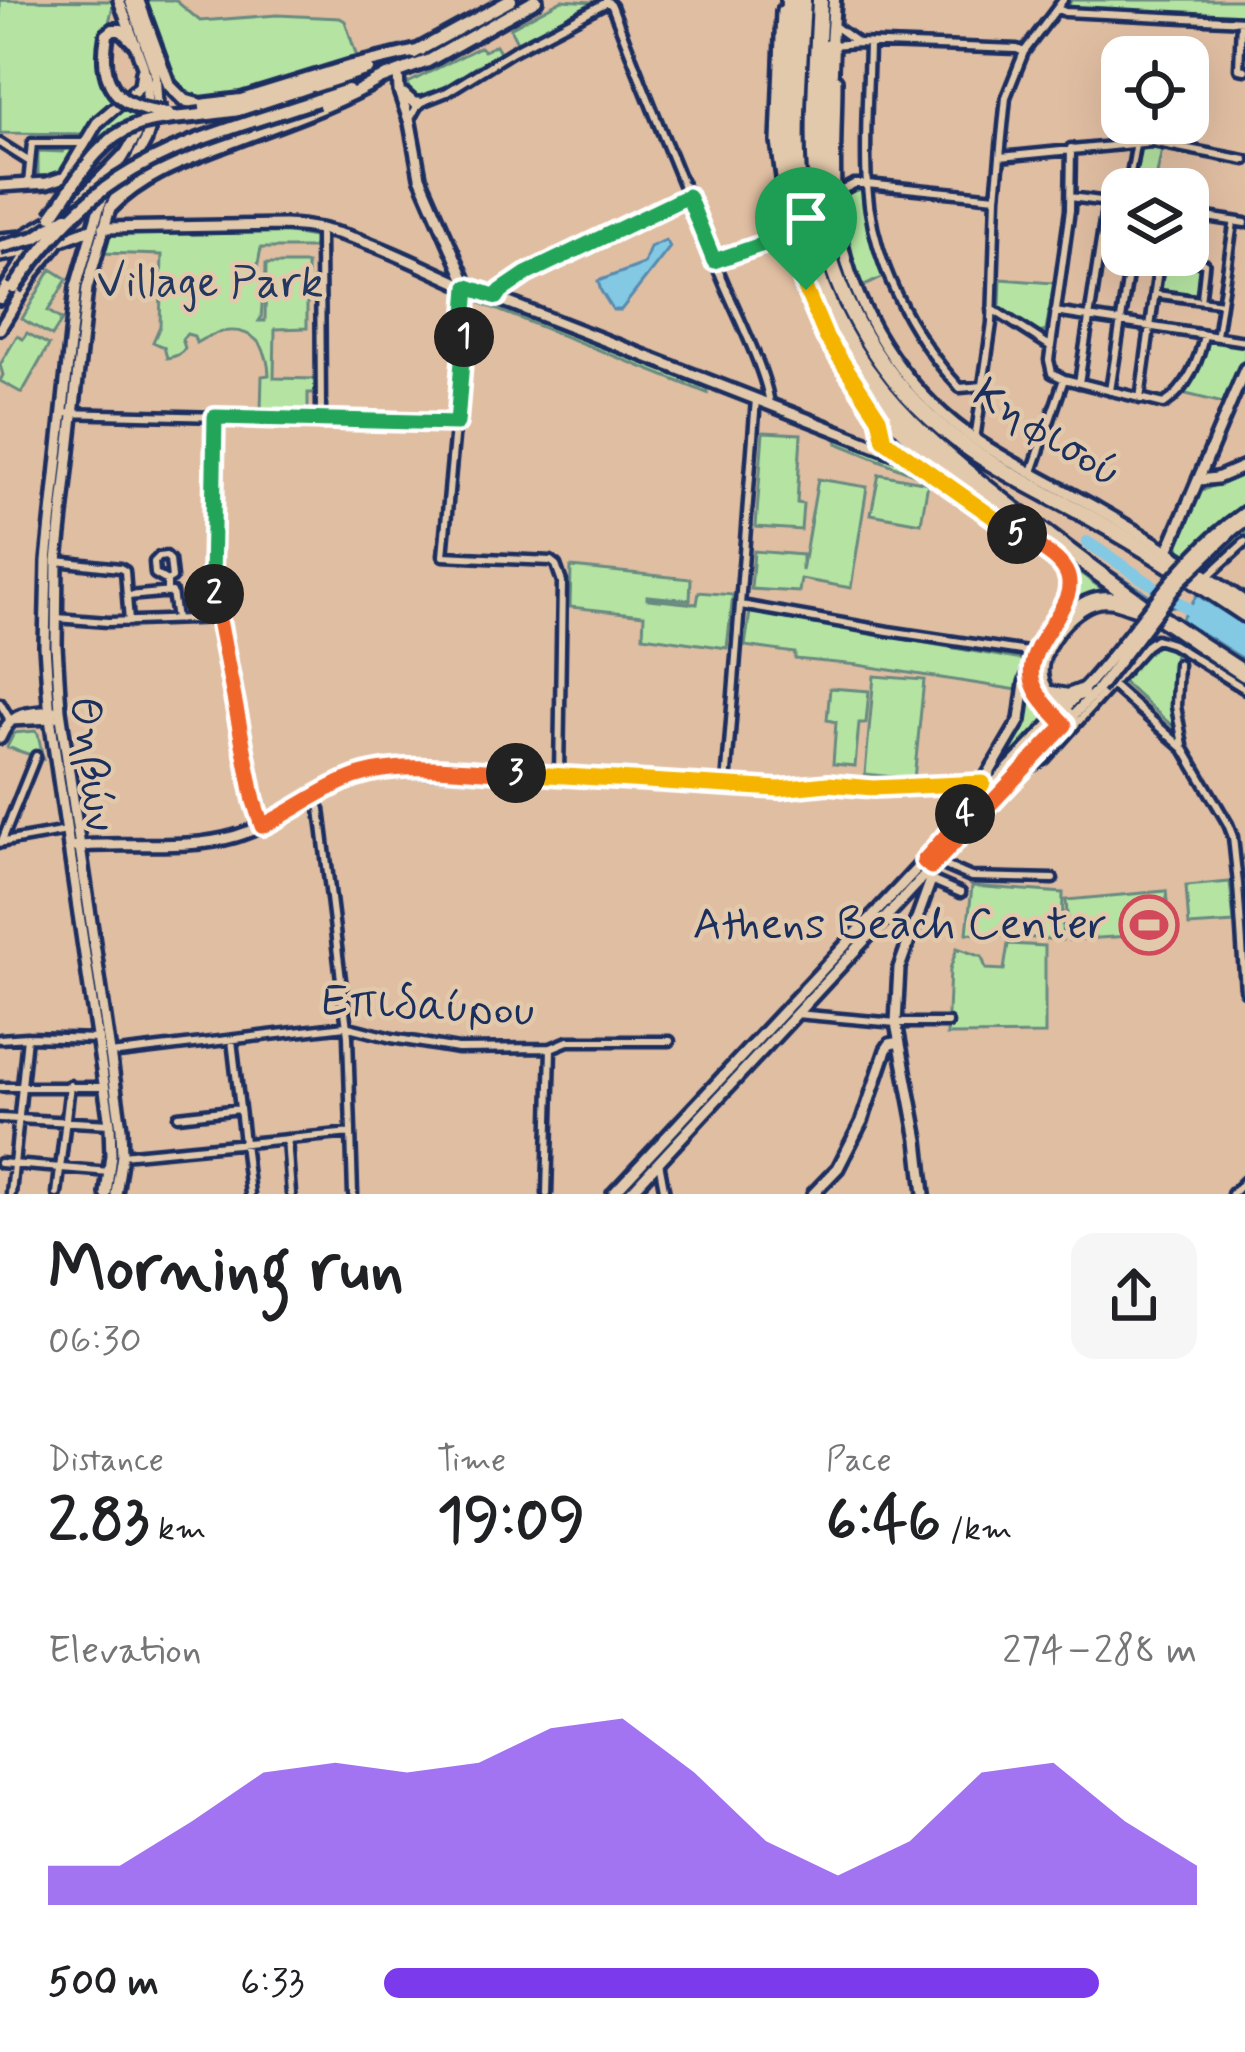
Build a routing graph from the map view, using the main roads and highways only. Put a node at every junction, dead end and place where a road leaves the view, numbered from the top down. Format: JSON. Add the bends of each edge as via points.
{"nodes":[{"id":1,"x":134,"y":0,"type":"edge"},
{"id":2,"x":536,"y":0,"type":"edge"},
{"id":3,"x":786,"y":0,"type":"edge"},
{"id":4,"x":803,"y":0,"type":"edge"},
{"id":5,"x":820,"y":0,"type":"edge"},
{"id":6,"x":834,"y":0,"type":"edge"},
{"id":7,"x":505,"y":2,"type":"edge"},
{"id":8,"x":825,"y":41,"type":"junction"},
{"id":9,"x":135,"y":44,"type":"road end"},
{"id":10,"x":421,"y":50,"type":"junction"},
{"id":11,"x":380,"y":80,"type":"junction"},
{"id":12,"x":201,"y":115,"type":"junction"},
{"id":13,"x":139,"y":182,"type":"junction"},
{"id":14,"x":99,"y":193,"type":"junction"},
{"id":15,"x":110,"y":208,"type":"road end"},
{"id":16,"x":1,"y":250,"type":"edge"},
{"id":17,"x":31,"y":250,"type":"junction"},
{"id":18,"x":813,"y":262,"type":"junction"},
{"id":19,"x":14,"y":274,"type":"junction"},
{"id":20,"x":0,"y":298,"type":"edge"},
{"id":21,"x":0,"y":312,"type":"edge"},
{"id":22,"x":859,"y":361,"type":"junction"},
{"id":23,"x":1060,"y":563,"type":"road end"},
{"id":24,"x":1152,"y":613,"type":"junction"},
{"id":25,"x":1245,"y":614,"type":"edge"},
{"id":26,"x":1245,"y":674,"type":"edge"},
{"id":27,"x":1090,"y":688,"type":"road end"},
{"id":28,"x":1048,"y":693,"type":"junction"},
{"id":29,"x":1064,"y":718,"type":"road end"}],
"edges":[{"from":1,"to":10,"type":"main road","via":[[169,85],[201,105]]},
{"from":2,"to":11,"type":"main road","via":[[398,79]]},
{"from":3,"to":18,"type":"highway","via":[[787,170]]},
{"from":4,"to":18,"type":"highway","via":[[797,170]]},
{"from":5,"to":8,"type":"highway"},
{"from":6,"to":8,"type":"main road","name":"Κηφισού"},
{"from":7,"to":10,"type":"main road"},
{"from":8,"to":25,"type":"highway","via":[[814,152],[825,239],[894,380],[982,458]]},
{"from":9,"to":12,"type":"main road","bridge":true,"via":[[120,29],[107,35],[104,71],[126,102]]},
{"from":10,"to":12,"type":"main road"},
{"from":11,"to":13,"type":"main road"},
{"from":11,"to":14,"type":"main road","bridge":true,"via":[[163,156]]},
{"from":12,"to":17,"type":"main road","bridge":true,"via":[[116,135]]},
{"from":13,"to":15,"type":"main road"},
{"from":13,"to":17,"type":"main road","via":[[123,156]]},
{"from":14,"to":16,"type":"main road","bridge":true,"via":[[39,236]]},
{"from":14,"to":21,"type":"main road","bridge":true,"via":[[34,260]]},
{"from":16,"to":19,"type":"main road"},
{"from":17,"to":19,"type":"main road"},
{"from":18,"to":22,"type":"highway"},
{"from":19,"to":20,"type":"main road"},
{"from":22,"to":23,"type":"highway","via":[[879,402],[920,448]]},
{"from":22,"to":24,"type":"highway","via":[[945,456]]},
{"from":24,"to":26,"type":"highway"},
{"from":24,"to":28,"type":"highway","via":[[1106,599],[1074,611],[1040,667]]},
{"from":27,"to":28,"type":"highway","via":[[1068,697]]},
{"from":28,"to":29,"type":"highway"}]}
